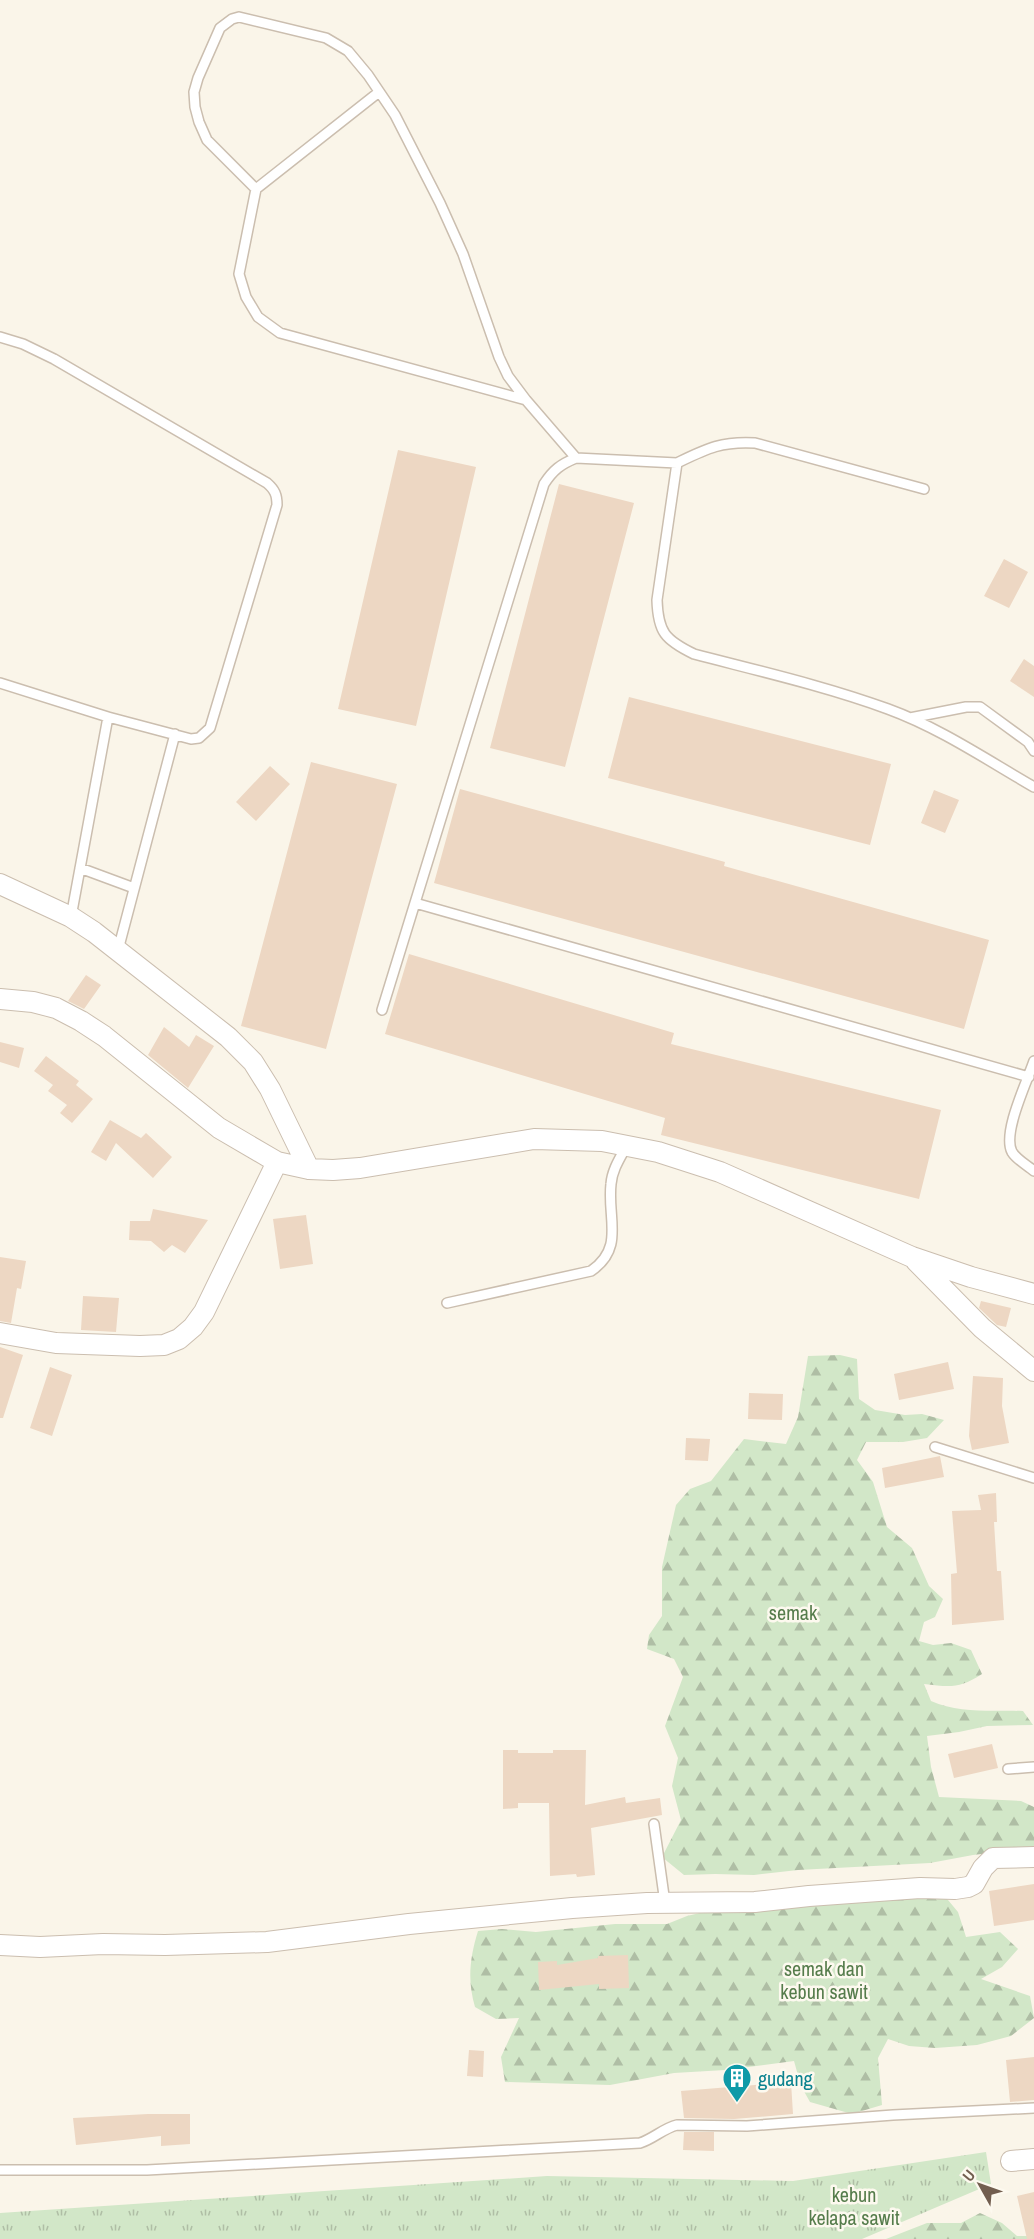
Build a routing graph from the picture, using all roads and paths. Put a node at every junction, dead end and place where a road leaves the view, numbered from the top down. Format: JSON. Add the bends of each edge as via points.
{"nodes":[{"id":1,"x":379,"y":92,"type":"junction"},
{"id":2,"x":256,"y":189,"type":"junction"},
{"id":3,"x":0,"y":337,"type":"edge"},
{"id":4,"x":526,"y":400,"type":"junction"},
{"id":5,"x":576,"y":458,"type":"junction"},
{"id":6,"x":677,"y":463,"type":"junction"},
{"id":7,"x":924,"y":489,"type":"dead end"},
{"id":8,"x":0,"y":683,"type":"edge"},
{"id":9,"x":108,"y":717,"type":"junction"},
{"id":10,"x":910,"y":718,"type":"junction"},
{"id":11,"x":175,"y":734,"type":"junction"},
{"id":12,"x":1034,"y":751,"type":"edge"},
{"id":13,"x":1034,"y":787,"type":"edge"},
{"id":14,"x":80,"y":868,"type":"junction"},
{"id":15,"x":0,"y":884,"type":"edge"},
{"id":16,"x":134,"y":888,"type":"junction"},
{"id":17,"x":415,"y":903,"type":"junction"},
{"id":18,"x":71,"y":917,"type":"junction"},
{"id":19,"x":117,"y":951,"type":"junction"},
{"id":20,"x":0,"y":999,"type":"edge"},
{"id":21,"x":382,"y":1010,"type":"dead end"},
{"id":22,"x":1034,"y":1061,"type":"edge"},
{"id":23,"x":1029,"y":1077,"type":"junction"},
{"id":24,"x":627,"y":1146,"type":"junction"},
{"id":25,"x":277,"y":1162,"type":"junction"},
{"id":26,"x":309,"y":1169,"type":"junction"},
{"id":27,"x":1034,"y":1170,"type":"edge"},
{"id":28,"x":912,"y":1257,"type":"junction"},
{"id":29,"x":1032,"y":1291,"type":"edge"},
{"id":30,"x":447,"y":1303,"type":"dead end"},
{"id":31,"x":0,"y":1333,"type":"edge"},
{"id":32,"x":1034,"y":1371,"type":"edge"},
{"id":33,"x":935,"y":1447,"type":"dead end"},
{"id":34,"x":1034,"y":1478,"type":"edge"},
{"id":35,"x":1034,"y":1767,"type":"edge"},
{"id":36,"x":1008,"y":1768,"type":"dead end"},
{"id":37,"x":654,"y":1824,"type":"dead end"},
{"id":38,"x":1034,"y":1857,"type":"edge"},
{"id":39,"x":665,"y":1903,"type":"junction"},
{"id":40,"x":0,"y":1945,"type":"edge"},
{"id":41,"x":1034,"y":2108,"type":"edge"},
{"id":42,"x":1034,"y":2159,"type":"edge"},
{"id":43,"x":1011,"y":2161,"type":"dead end"},
{"id":44,"x":0,"y":2170,"type":"edge"}],
"edges":[{"from":1,"to":2,"type":"lane"},
{"from":1,"to":2,"type":"lane","via":[[348,51],[326,38],[239,17],[226,22],[198,78],[195,107],[207,140]]},
{"from":1,"to":4,"type":"lane","via":[[440,202],[499,357]]},
{"from":2,"to":4,"type":"lane","via":[[239,274],[258,317],[280,333]]},
{"from":3,"to":11,"type":"lane","via":[[40,351],[274,489],[277,505],[210,728],[198,738]]},
{"from":4,"to":5,"type":"lane"},
{"from":5,"to":6,"type":"lane"},
{"from":5,"to":17,"type":"lane","via":[[552,471],[544,484]]},
{"from":6,"to":7,"type":"lane","via":[[712,446],[755,443]]},
{"from":6,"to":10,"type":"lane","via":[[657,600],[657,619],[665,635],[694,654],[837,693]]},
{"from":8,"to":9,"type":"lane"},
{"from":9,"to":11,"type":"lane"},
{"from":9,"to":14,"type":"lane"},
{"from":10,"to":12,"type":"lane","via":[[980,707],[1028,742]]},
{"from":10,"to":13,"type":"lane"},
{"from":11,"to":16,"type":"lane"},
{"from":14,"to":16,"type":"lane"},
{"from":14,"to":18,"type":"lane"},
{"from":15,"to":18,"type":"street"},
{"from":16,"to":19,"type":"lane"},
{"from":17,"to":21,"type":"lane"},
{"from":17,"to":23,"type":"lane"},
{"from":18,"to":19,"type":"street"},
{"from":19,"to":26,"type":"street","via":[[228,1037],[253,1062]]},
{"from":20,"to":25,"type":"street","via":[[56,1008],[81,1021],[219,1128]]},
{"from":22,"to":23,"type":"lane"},
{"from":23,"to":27,"type":"lane","via":[[1009,1142],[1017,1159]]},
{"from":24,"to":26,"type":"street","via":[[602,1141],[534,1139],[360,1168]]},
{"from":24,"to":28,"type":"street","via":[[720,1172]]},
{"from":24,"to":30,"type":"lane","via":[[612,1175],[613,1230],[611,1246],[601,1265],[591,1271]]},
{"from":25,"to":26,"type":"street"},
{"from":25,"to":31,"type":"street","via":[[204,1312],[179,1339],[164,1345],[140,1346],[56,1343]]},
{"from":28,"to":29,"type":"street","via":[[971,1277]]},
{"from":28,"to":32,"type":"street","via":[[982,1328]]},
{"from":33,"to":34,"type":"lane"},
{"from":35,"to":36,"type":"lane"},
{"from":37,"to":39,"type":"lane"},
{"from":38,"to":39,"type":"street","via":[[993,1858],[974,1884],[955,1889],[903,1889],[755,1902]]},
{"from":39,"to":40,"type":"street","via":[[467,1918],[267,1942]]},
{"from":41,"to":44,"type":"lane","via":[[747,2126],[677,2125],[640,2143],[147,2170]]},
{"from":42,"to":43,"type":"street"}]}
